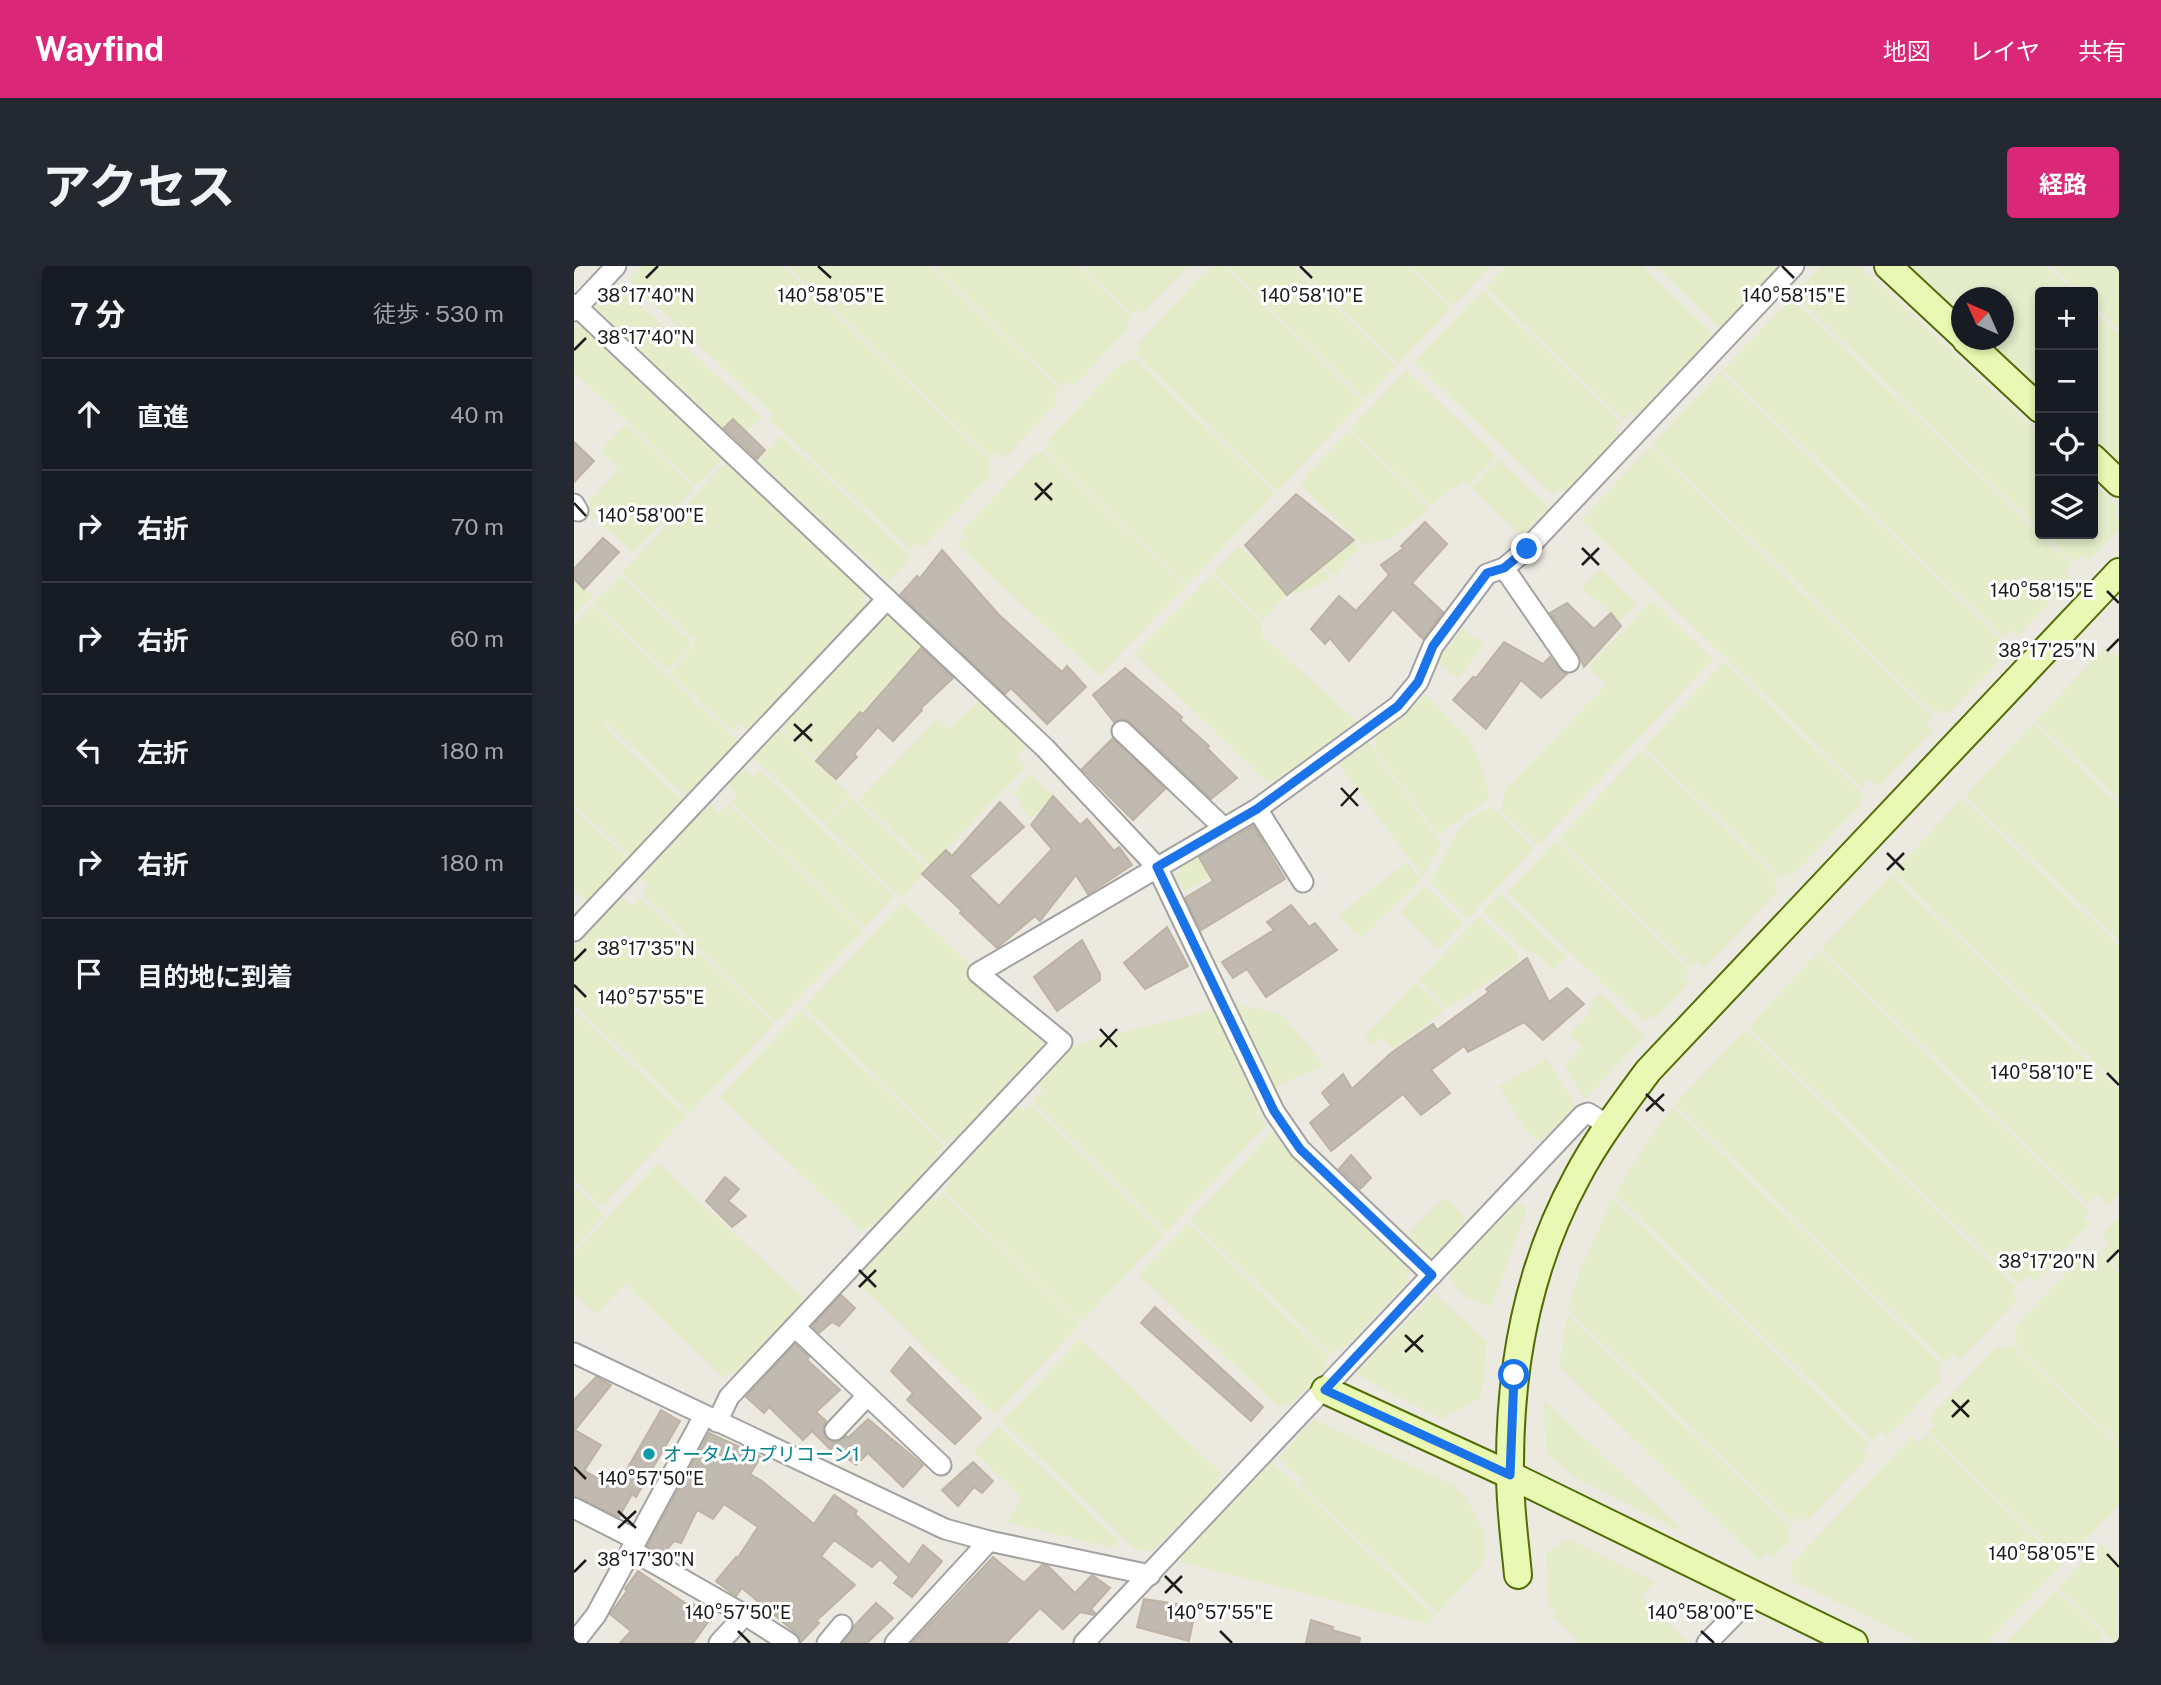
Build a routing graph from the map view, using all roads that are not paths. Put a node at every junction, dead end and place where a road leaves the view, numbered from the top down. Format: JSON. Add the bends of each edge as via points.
{"nodes":[{"id":1,"x":615,"y":266,"type":"edge"},
{"id":2,"x":1794,"y":266,"type":"edge"},
{"id":3,"x":1888,"y":266,"type":"edge"},
{"id":4,"x":575,"y":307,"type":"edge"},
{"id":5,"x":1951,"y":325,"type":"edge"},
{"id":6,"x":1977,"y":350,"type":"edge"},
{"id":7,"x":2035,"y":404,"type":"edge"},
{"id":8,"x":2098,"y":463,"type":"edge"},
{"id":9,"x":2119,"y":483,"type":"edge"},
{"id":10,"x":1504,"y":568,"type":"junction"},
{"id":11,"x":2119,"y":572,"type":"edge"},
{"id":12,"x":887,"y":599,"type":"junction"},
{"id":13,"x":1569,"y":662,"type":"dead end"},
{"id":14,"x":1122,"y":731,"type":"dead end"},
{"id":15,"x":1257,"y":809,"type":"junction"},
{"id":16,"x":1224,"y":828,"type":"junction"},
{"id":17,"x":1157,"y":867,"type":"junction"},
{"id":18,"x":1303,"y":882,"type":"dead end"},
{"id":19,"x":574,"y":931,"type":"edge"},
{"id":20,"x":1608,"y":1125,"type":"junction"},
{"id":21,"x":1432,"y":1275,"type":"junction"},
{"id":22,"x":795,"y":1327,"type":"junction"},
{"id":23,"x":574,"y":1353,"type":"edge"},
{"id":24,"x":1325,"y":1390,"type":"junction"},
{"id":25,"x":867,"y":1396,"type":"junction"},
{"id":26,"x":710,"y":1419,"type":"junction"},
{"id":27,"x":835,"y":1430,"type":"dead end"},
{"id":28,"x":941,"y":1465,"type":"dead end"},
{"id":29,"x":1510,"y":1475,"type":"junction"},
{"id":30,"x":574,"y":1508,"type":"edge"},
{"id":31,"x":989,"y":1541,"type":"junction"},
{"id":32,"x":634,"y":1545,"type":"junction"},
{"id":33,"x":1150,"y":1575,"type":"junction"},
{"id":34,"x":1518,"y":1575,"type":"dead end"},
{"id":35,"x":1755,"y":1594,"type":"junction"},
{"id":36,"x":745,"y":1615,"type":"junction"},
{"id":37,"x":842,"y":1625,"type":"dead end"},
{"id":38,"x":574,"y":1643,"type":"edge"},
{"id":39,"x":719,"y":1643,"type":"edge"},
{"id":40,"x":789,"y":1643,"type":"edge"},
{"id":41,"x":827,"y":1643,"type":"edge"},
{"id":42,"x":895,"y":1643,"type":"edge"},
{"id":43,"x":1084,"y":1643,"type":"edge"},
{"id":44,"x":1707,"y":1643,"type":"edge"},
{"id":45,"x":1854,"y":1643,"type":"edge"}],
"edges":[{"from":1,"to":4,"type":"street"},
{"from":2,"to":10,"type":"street"},
{"from":3,"to":5,"type":"street"},
{"from":4,"to":12,"type":"street"},
{"from":6,"to":7,"type":"street"},
{"from":8,"to":9,"type":"street"},
{"from":10,"to":13,"type":"street"},
{"from":10,"to":15,"type":"street","via":[[1487,573],[1433,646],[1418,682],[1398,706]]},
{"from":11,"to":20,"type":"street","via":[[1648,1071]]},
{"from":12,"to":17,"type":"street","via":[[1045,748]]},
{"from":12,"to":19,"type":"street"},
{"from":14,"to":16,"type":"street"},
{"from":15,"to":16,"type":"street"},
{"from":15,"to":18,"type":"street"},
{"from":16,"to":17,"type":"street"},
{"from":17,"to":21,"type":"street","via":[[1274,1111],[1300,1149]]},
{"from":17,"to":22,"type":"street","via":[[978,973],[1062,1042]]},
{"from":20,"to":21,"type":"street","via":[[1588,1113],[1583,1115]]},
{"from":20,"to":29,"type":"street","via":[[1576,1178],[1548,1239],[1525,1308],[1514,1375]]},
{"from":21,"to":24,"type":"street"},
{"from":22,"to":25,"type":"street"},
{"from":22,"to":26,"type":"street"},
{"from":23,"to":26,"type":"street"},
{"from":24,"to":29,"type":"street"},
{"from":24,"to":33,"type":"street"},
{"from":25,"to":27,"type":"street"},
{"from":25,"to":28,"type":"street"},
{"from":26,"to":31,"type":"street","via":[[945,1530]]},
{"from":26,"to":32,"type":"street"},
{"from":29,"to":34,"type":"street"},
{"from":29,"to":35,"type":"street"},
{"from":30,"to":32,"type":"street"},
{"from":31,"to":33,"type":"street"},
{"from":31,"to":42,"type":"street"},
{"from":32,"to":36,"type":"street"},
{"from":32,"to":38,"type":"street","via":[[596,1615]]},
{"from":33,"to":43,"type":"street"},
{"from":35,"to":44,"type":"street"},
{"from":35,"to":45,"type":"street"},
{"from":36,"to":39,"type":"street"},
{"from":36,"to":40,"type":"street"},
{"from":37,"to":41,"type":"street"}]}
